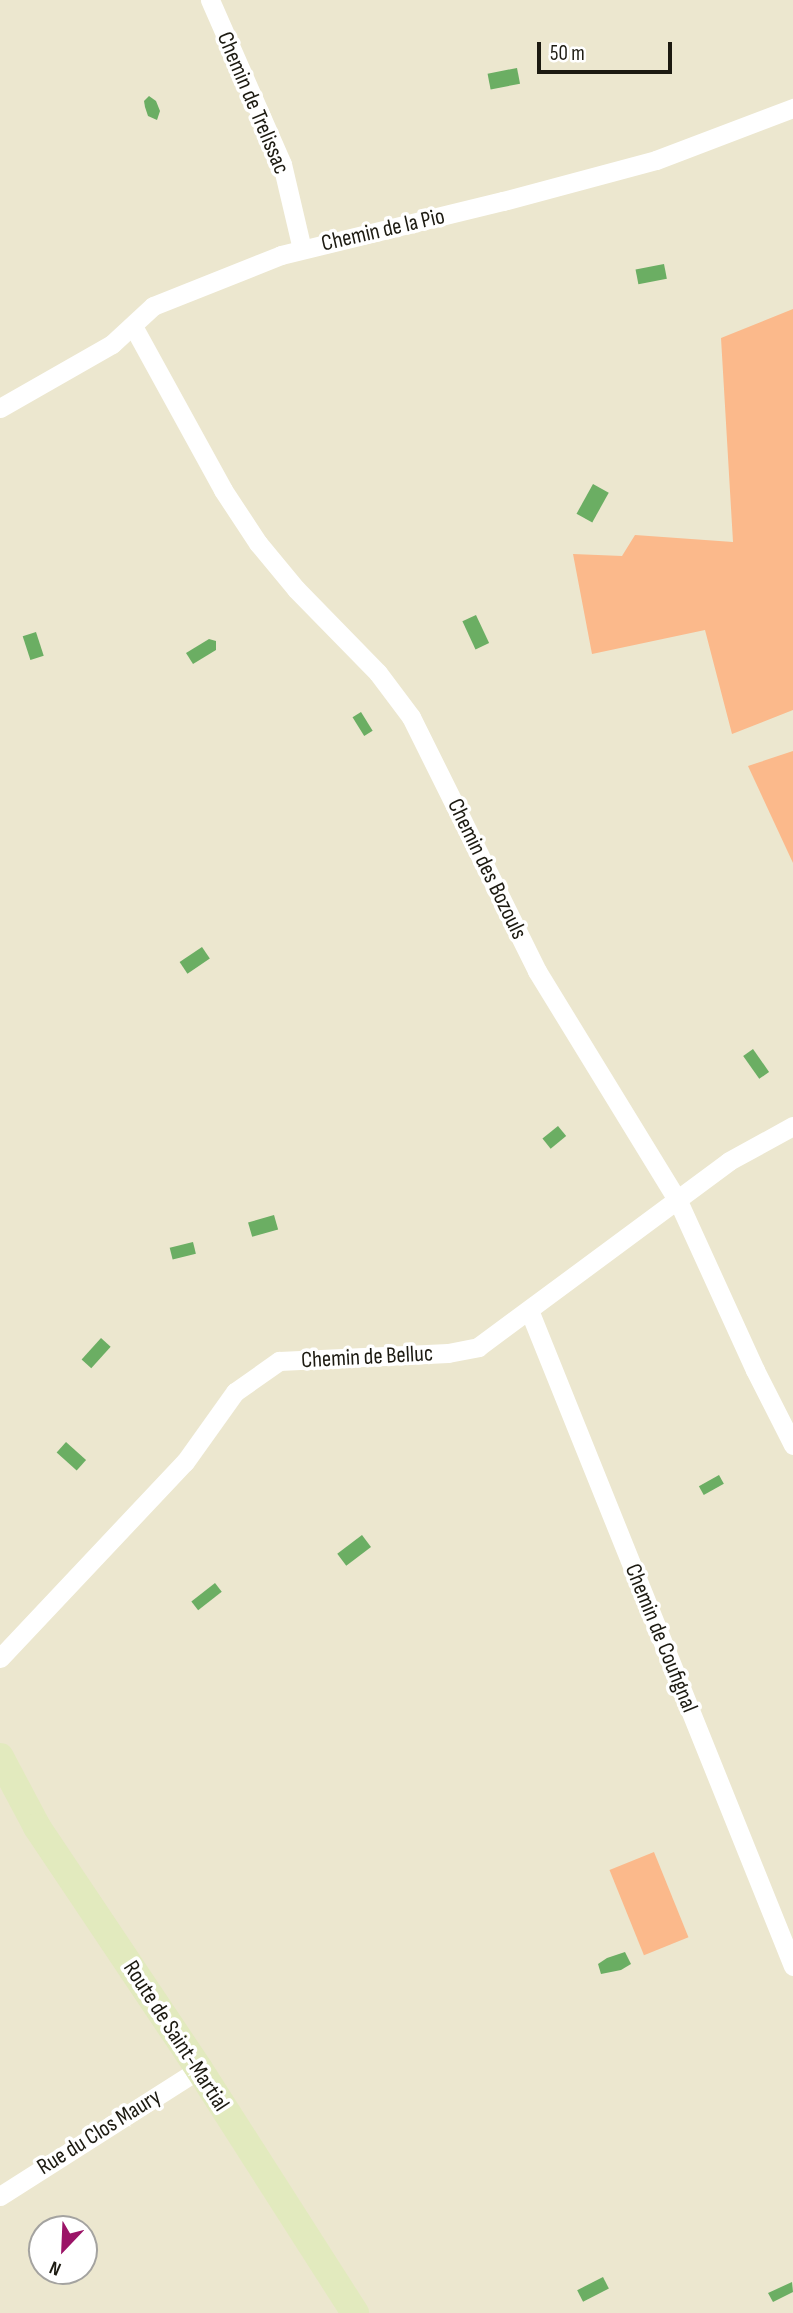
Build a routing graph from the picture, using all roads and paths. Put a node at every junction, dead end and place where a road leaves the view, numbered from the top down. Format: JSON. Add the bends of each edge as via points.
{"nodes":[{"id":1,"x":210,"y":0,"type":"edge"},
{"id":2,"x":793,"y":108,"type":"edge"},
{"id":3,"x":302,"y":249,"type":"junction"},
{"id":4,"x":132,"y":326,"type":"junction"},
{"id":5,"x":0,"y":408,"type":"edge"},
{"id":6,"x":793,"y":1126,"type":"edge"},
{"id":7,"x":678,"y":1201,"type":"junction"},
{"id":8,"x":529,"y":1310,"type":"junction"},
{"id":9,"x":793,"y":1445,"type":"edge"},
{"id":10,"x":0,"y":1658,"type":"edge"},
{"id":11,"x":0,"y":1757,"type":"edge"},
{"id":12,"x":793,"y":1966,"type":"edge"},
{"id":13,"x":199,"y":2069,"type":"junction"},
{"id":14,"x":0,"y":2196,"type":"edge"},
{"id":15,"x":355,"y":2313,"type":"edge"}],
"edges":[{"from":1,"to":3,"type":"street","name":"Chemin de Trelissac","via":[[282,164]]},
{"from":2,"to":3,"type":"street","name":"Chemin de la Pio","via":[[656,160]]},
{"from":3,"to":4,"type":"street","name":"Chemin de la Pio","via":[[153,306]]},
{"from":4,"to":5,"type":"street","name":"Chemin de la Pio","via":[[112,344]]},
{"from":4,"to":7,"type":"street","name":"Chemin des Bozouls","via":[[223,490],[258,543],[378,673],[411,717],[537,971]]},
{"from":6,"to":7,"type":"street","name":"Chemin de Belluc","via":[[729,1161]]},
{"from":7,"to":8,"type":"street","name":"Chemin de Belluc"},
{"from":7,"to":9,"type":"street","name":"Chemin des Bozouls"},
{"from":8,"to":10,"type":"street","name":"Chemin de Belluc","via":[[478,1347],[448,1353],[279,1361],[235,1392],[185,1462]]},
{"from":8,"to":12,"type":"street","name":"Chemin de Coufignal"},
{"from":11,"to":13,"type":"main road","name":"Route de Saint-Martial","via":[[37,1826]]},
{"from":13,"to":14,"type":"street","name":"Rue du Clos Maury"},
{"from":13,"to":15,"type":"main road","name":"Route de Saint-Martial"}]}
